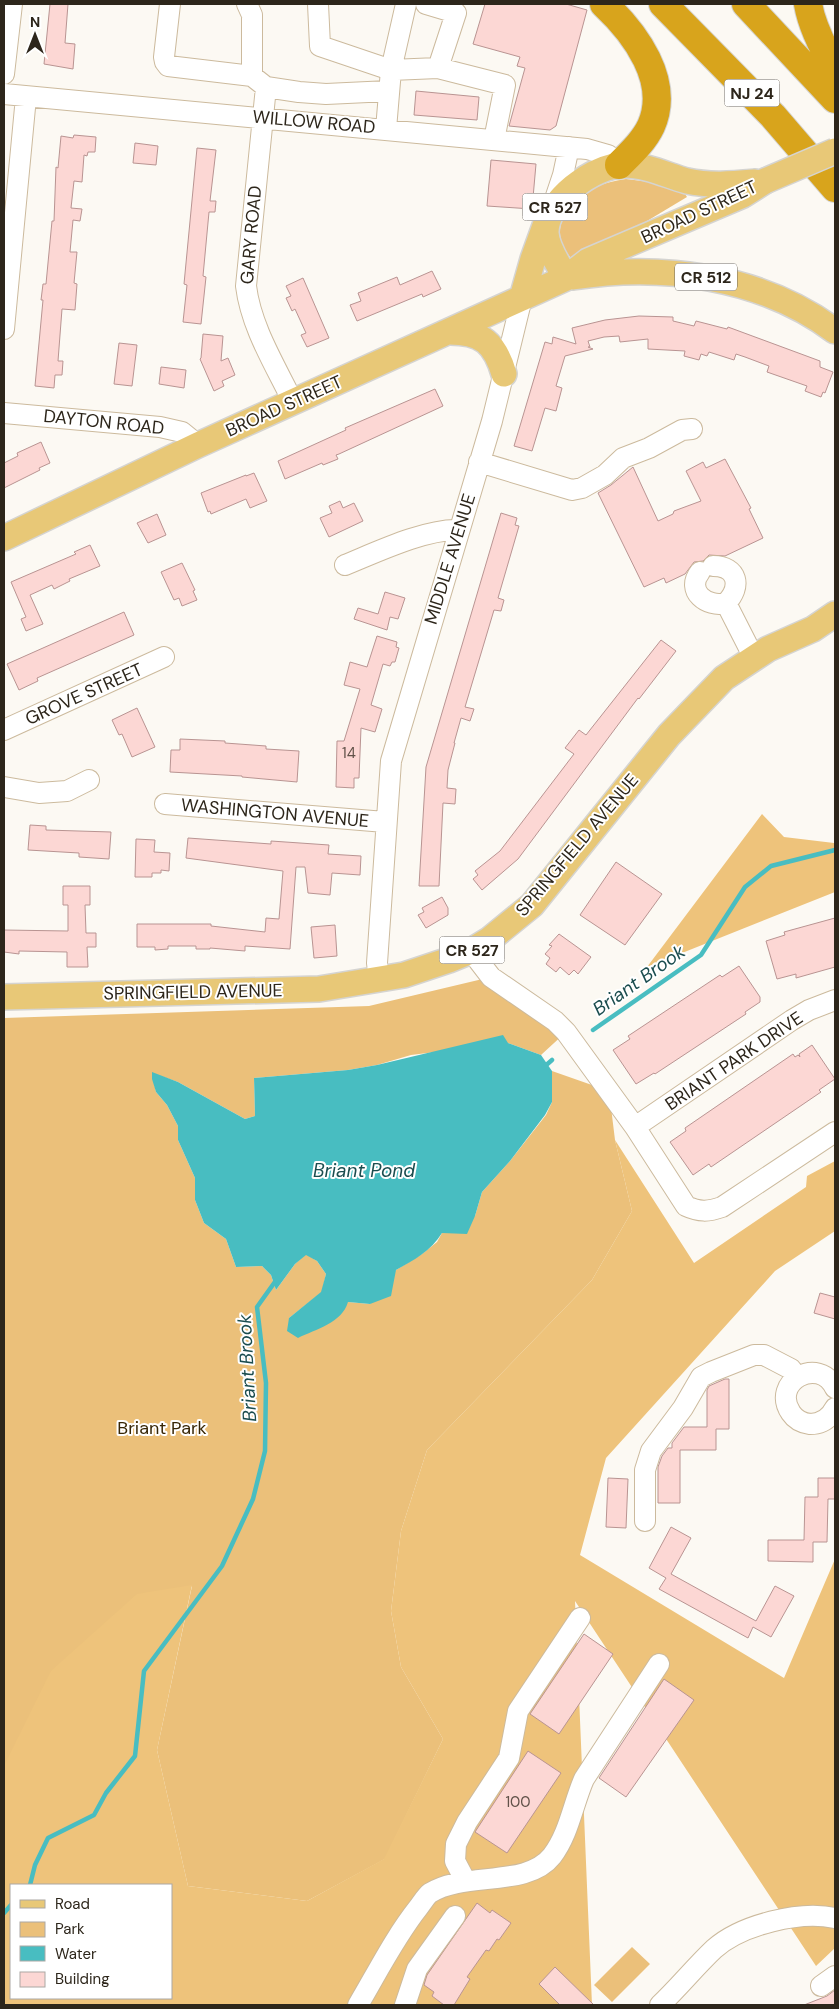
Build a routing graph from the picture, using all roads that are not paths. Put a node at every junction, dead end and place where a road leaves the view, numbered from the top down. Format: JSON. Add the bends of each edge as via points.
{"nodes":[{"id":1,"x":12,"y":4,"type":"edge"},
{"id":2,"x":170,"y":4,"type":"edge"},
{"id":3,"x":247,"y":4,"type":"edge"},
{"id":4,"x":318,"y":4,"type":"edge"},
{"id":5,"x":406,"y":4,"type":"edge"},
{"id":6,"x":426,"y":4,"type":"edge"},
{"id":7,"x":604,"y":4,"type":"edge"},
{"id":8,"x":664,"y":4,"type":"edge"},
{"id":9,"x":746,"y":4,"type":"edge"},
{"id":10,"x":808,"y":4,"type":"edge"},
{"id":11,"x":438,"y":68,"type":"junction"},
{"id":12,"x":835,"y":68,"type":"edge"},
{"id":13,"x":391,"y":70,"type":"junction"},
{"id":14,"x":4,"y":74,"type":"edge"},
{"id":15,"x":259,"y":81,"type":"junction"},
{"id":16,"x":389,"y":90,"type":"junction"},
{"id":17,"x":4,"y":94,"type":"edge"},
{"id":18,"x":26,"y":97,"type":"junction"},
{"id":19,"x":835,"y":99,"type":"edge"},
{"id":20,"x":262,"y":117,"type":"junction"},
{"id":21,"x":386,"y":129,"type":"junction"},
{"id":22,"x":494,"y":140,"type":"junction"},
{"id":23,"x":569,"y":147,"type":"junction"},
{"id":24,"x":835,"y":151,"type":"edge"},
{"id":25,"x":619,"y":165,"type":"junction"},
{"id":26,"x":766,"y":181,"type":"junction"},
{"id":27,"x":835,"y":188,"type":"edge"},
{"id":28,"x":549,"y":216,"type":"junction"},
{"id":29,"x":566,"y":278,"type":"junction"},
{"id":30,"x":522,"y":298,"type":"junction"},
{"id":31,"x":4,"y":329,"type":"edge"},
{"id":32,"x":835,"y":331,"type":"edge"},
{"id":33,"x":450,"y":332,"type":"junction"},
{"id":34,"x":504,"y":374,"type":"junction"},
{"id":35,"x":293,"y":402,"type":"junction"},
{"id":36,"x":4,"y":413,"type":"edge"},
{"id":37,"x":692,"y":429,"type":"dead end"},
{"id":38,"x":198,"y":445,"type":"junction"},
{"id":39,"x":479,"y":462,"type":"junction"},
{"id":40,"x":458,"y":530,"type":"junction"},
{"id":41,"x":4,"y":538,"type":"edge"},
{"id":42,"x":345,"y":565,"type":"dead end"},
{"id":43,"x":726,"y":603,"type":"junction"},
{"id":44,"x":835,"y":614,"type":"edge"},
{"id":45,"x":824,"y":628,"type":"edge"},
{"id":46,"x":164,"y":658,"type":"dead end"},
{"id":47,"x":754,"y":658,"type":"junction"},
{"id":48,"x":4,"y":730,"type":"edge"},
{"id":49,"x":89,"y":780,"type":"dead end"},
{"id":50,"x":4,"y":786,"type":"edge"},
{"id":51,"x":165,"y":804,"type":"dead end"},
{"id":52,"x":385,"y":822,"type":"junction"},
{"id":53,"x":471,"y":951,"type":"junction"},
{"id":54,"x":379,"y":979,"type":"junction"},
{"id":55,"x":4,"y":997,"type":"edge"},
{"id":56,"x":835,"y":1000,"type":"edge"},
{"id":57,"x":635,"y":1127,"type":"junction"},
{"id":58,"x":835,"y":1132,"type":"edge"},
{"id":59,"x":797,"y":1377,"type":"junction"},
{"id":60,"x":835,"y":1388,"type":"edge"},
{"id":61,"x":835,"y":1408,"type":"edge"},
{"id":62,"x":644,"y":1521,"type":"dead end"},
{"id":63,"x":580,"y":1618,"type":"dead end"},
{"id":64,"x":659,"y":1664,"type":"dead end"},
{"id":65,"x":464,"y":1880,"type":"junction"},
{"id":66,"x":455,"y":1916,"type":"dead end"},
{"id":67,"x":835,"y":1918,"type":"edge"},
{"id":68,"x":358,"y":2005,"type":"edge"},
{"id":69,"x":404,"y":2005,"type":"edge"},
{"id":70,"x":660,"y":2005,"type":"edge"}],
"edges":[{"from":1,"to":14,"type":"street"},
{"from":2,"to":15,"type":"street","via":[[164,56],[168,66]]},
{"from":3,"to":15,"type":"street","name":"GARY ROAD","via":[[252,15]]},
{"from":4,"to":13,"type":"street","via":[[320,46]]},
{"from":5,"to":13,"type":"street"},
{"from":6,"to":11,"type":"street","via":[[456,13]]},
{"from":7,"to":25,"type":"highway","via":[[630,32],[644,54],[653,75],[656,96],[654,115],[647,133]]},
{"from":8,"to":27,"type":"highway","number":"NJ 24","via":[[774,116]]},
{"from":9,"to":19,"type":"highway"},
{"from":10,"to":12,"type":"highway","via":[[815,29]]},
{"from":11,"to":13,"type":"street"},
{"from":11,"to":22,"type":"street","via":[[505,85]]},
{"from":13,"to":16,"type":"street"},
{"from":15,"to":16,"type":"street","via":[[326,94]]},
{"from":15,"to":20,"type":"street","name":"GARY ROAD"},
{"from":16,"to":21,"type":"street"},
{"from":17,"to":18,"type":"street","name":"WILLOW ROAD"},
{"from":18,"to":20,"type":"street","name":"WILLOW ROAD"},
{"from":18,"to":31,"type":"street"},
{"from":20,"to":21,"type":"street","name":"WILLOW ROAD"},
{"from":20,"to":35,"type":"street","name":"GARY ROAD","via":[[246,286],[253,318]]},
{"from":21,"to":22,"type":"street","name":"WILLOW ROAD"},
{"from":22,"to":23,"type":"street","name":"WILLOW ROAD"},
{"from":23,"to":25,"type":"street","name":"WILLOW ROAD","via":[[602,152]]},
{"from":23,"to":28,"type":"street","name":"MIDDLE AVENUE"},
{"from":24,"to":26,"type":"main road","name":"BROAD STREET","number":"CR 512","bridge":true},
{"from":25,"to":26,"type":"main road","number":"CR 527","via":[[642,167],[711,185]]},
{"from":25,"to":28,"type":"main road","number":"CR 527","via":[[578,184]]},
{"from":26,"to":29,"type":"main road","name":"BROAD STREET","number":"CR 512","via":[[743,195],[588,261]]},
{"from":28,"to":29,"type":"main road","number":"CR 527","via":[[548,242]]},
{"from":28,"to":30,"type":"main road","name":"MIDDLE AVENUE"},
{"from":29,"to":30,"type":"main road","name":"BROAD STREET","number":"CR 512"},
{"from":29,"to":32,"type":"main road","name":"BROAD STREET","number":"CR 512","via":[[605,272],[705,277],[767,294],[798,307]]},
{"from":30,"to":33,"type":"main road","name":"BROAD STREET","number":"CR 512"},
{"from":30,"to":34,"type":"street","name":"MIDDLE AVENUE"},
{"from":33,"to":34,"type":"main road","via":[[468,333],[487,341],[497,354]]},
{"from":33,"to":35,"type":"main road","name":"BROAD STREET","number":"CR 512"},
{"from":34,"to":39,"type":"street","name":"MIDDLE AVENUE"},
{"from":35,"to":38,"type":"main road","name":"BROAD STREET","number":"CR 512"},
{"from":36,"to":38,"type":"street","name":"DAYTON ROAD","via":[[160,427],[182,432]]},
{"from":37,"to":39,"type":"street","via":[[682,430],[650,448],[623,458],[582,488],[572,490]]},
{"from":38,"to":41,"type":"main road","name":"BROAD STREET","number":"CR 512"},
{"from":39,"to":40,"type":"street","name":"MIDDLE AVENUE"},
{"from":40,"to":42,"type":"street","via":[[439,531]]},
{"from":40,"to":52,"type":"street","name":"MIDDLE AVENUE","via":[[394,746]]},
{"from":43,"to":43,"type":"street","via":[[734,594],[736,585],[730,571],[723,566],[706,569],[696,576],[698,596],[712,604]]},
{"from":43,"to":47,"type":"street"},
{"from":44,"to":45,"type":"main road","name":"SPRINGFIELD AVENUE","number":"CR 527"},
{"from":45,"to":47,"type":"main road","name":"SPRINGFIELD AVENUE","number":"CR 527","via":[[768,649]]},
{"from":46,"to":48,"type":"street","name":"GROVE STREET"},
{"from":47,"to":53,"type":"main road","name":"SPRINGFIELD AVENUE","number":"CR 527","via":[[724,678],[668,735],[532,904]]},
{"from":49,"to":50,"type":"street","via":[[67,791],[48,793]]},
{"from":51,"to":52,"type":"street","name":"WASHINGTON AVENUE"},
{"from":52,"to":54,"type":"street","name":"MIDDLE AVENUE","via":[[376,963]]},
{"from":53,"to":54,"type":"main road","name":"SPRINGFIELD AVENUE","number":"CR 527","via":[[432,966]]},
{"from":53,"to":57,"type":"street","via":[[491,977],[566,1032]]},
{"from":54,"to":55,"type":"main road","name":"SPRINGFIELD AVENUE","number":"CR 527","via":[[319,989]]},
{"from":56,"to":57,"type":"street","name":"BRIANT PARK DRIVE","via":[[792,1020]]},
{"from":57,"to":58,"type":"street","via":[[686,1206],[698,1212],[722,1207]]},
{"from":59,"to":60,"type":"street","via":[[820,1374]]},
{"from":59,"to":61,"type":"street","via":[[787,1391],[792,1416],[808,1424],[816,1423],[825,1420]]},
{"from":59,"to":62,"type":"street","via":[[791,1369],[764,1355],[754,1355],[702,1377],[651,1451],[645,1470]]},
{"from":63,"to":65,"type":"street","via":[[518,1711],[509,1758],[456,1844],[455,1861]]},
{"from":64,"to":65,"type":"street","via":[[584,1778],[564,1837],[551,1857],[536,1869],[518,1874]]},
{"from":65,"to":68,"type":"street","via":[[430,1893],[407,1921]]},
{"from":66,"to":69,"type":"street","via":[[416,1969]]},
{"from":67,"to":70,"type":"street","via":[[800,1917],[743,1931],[716,1948]]}]}
